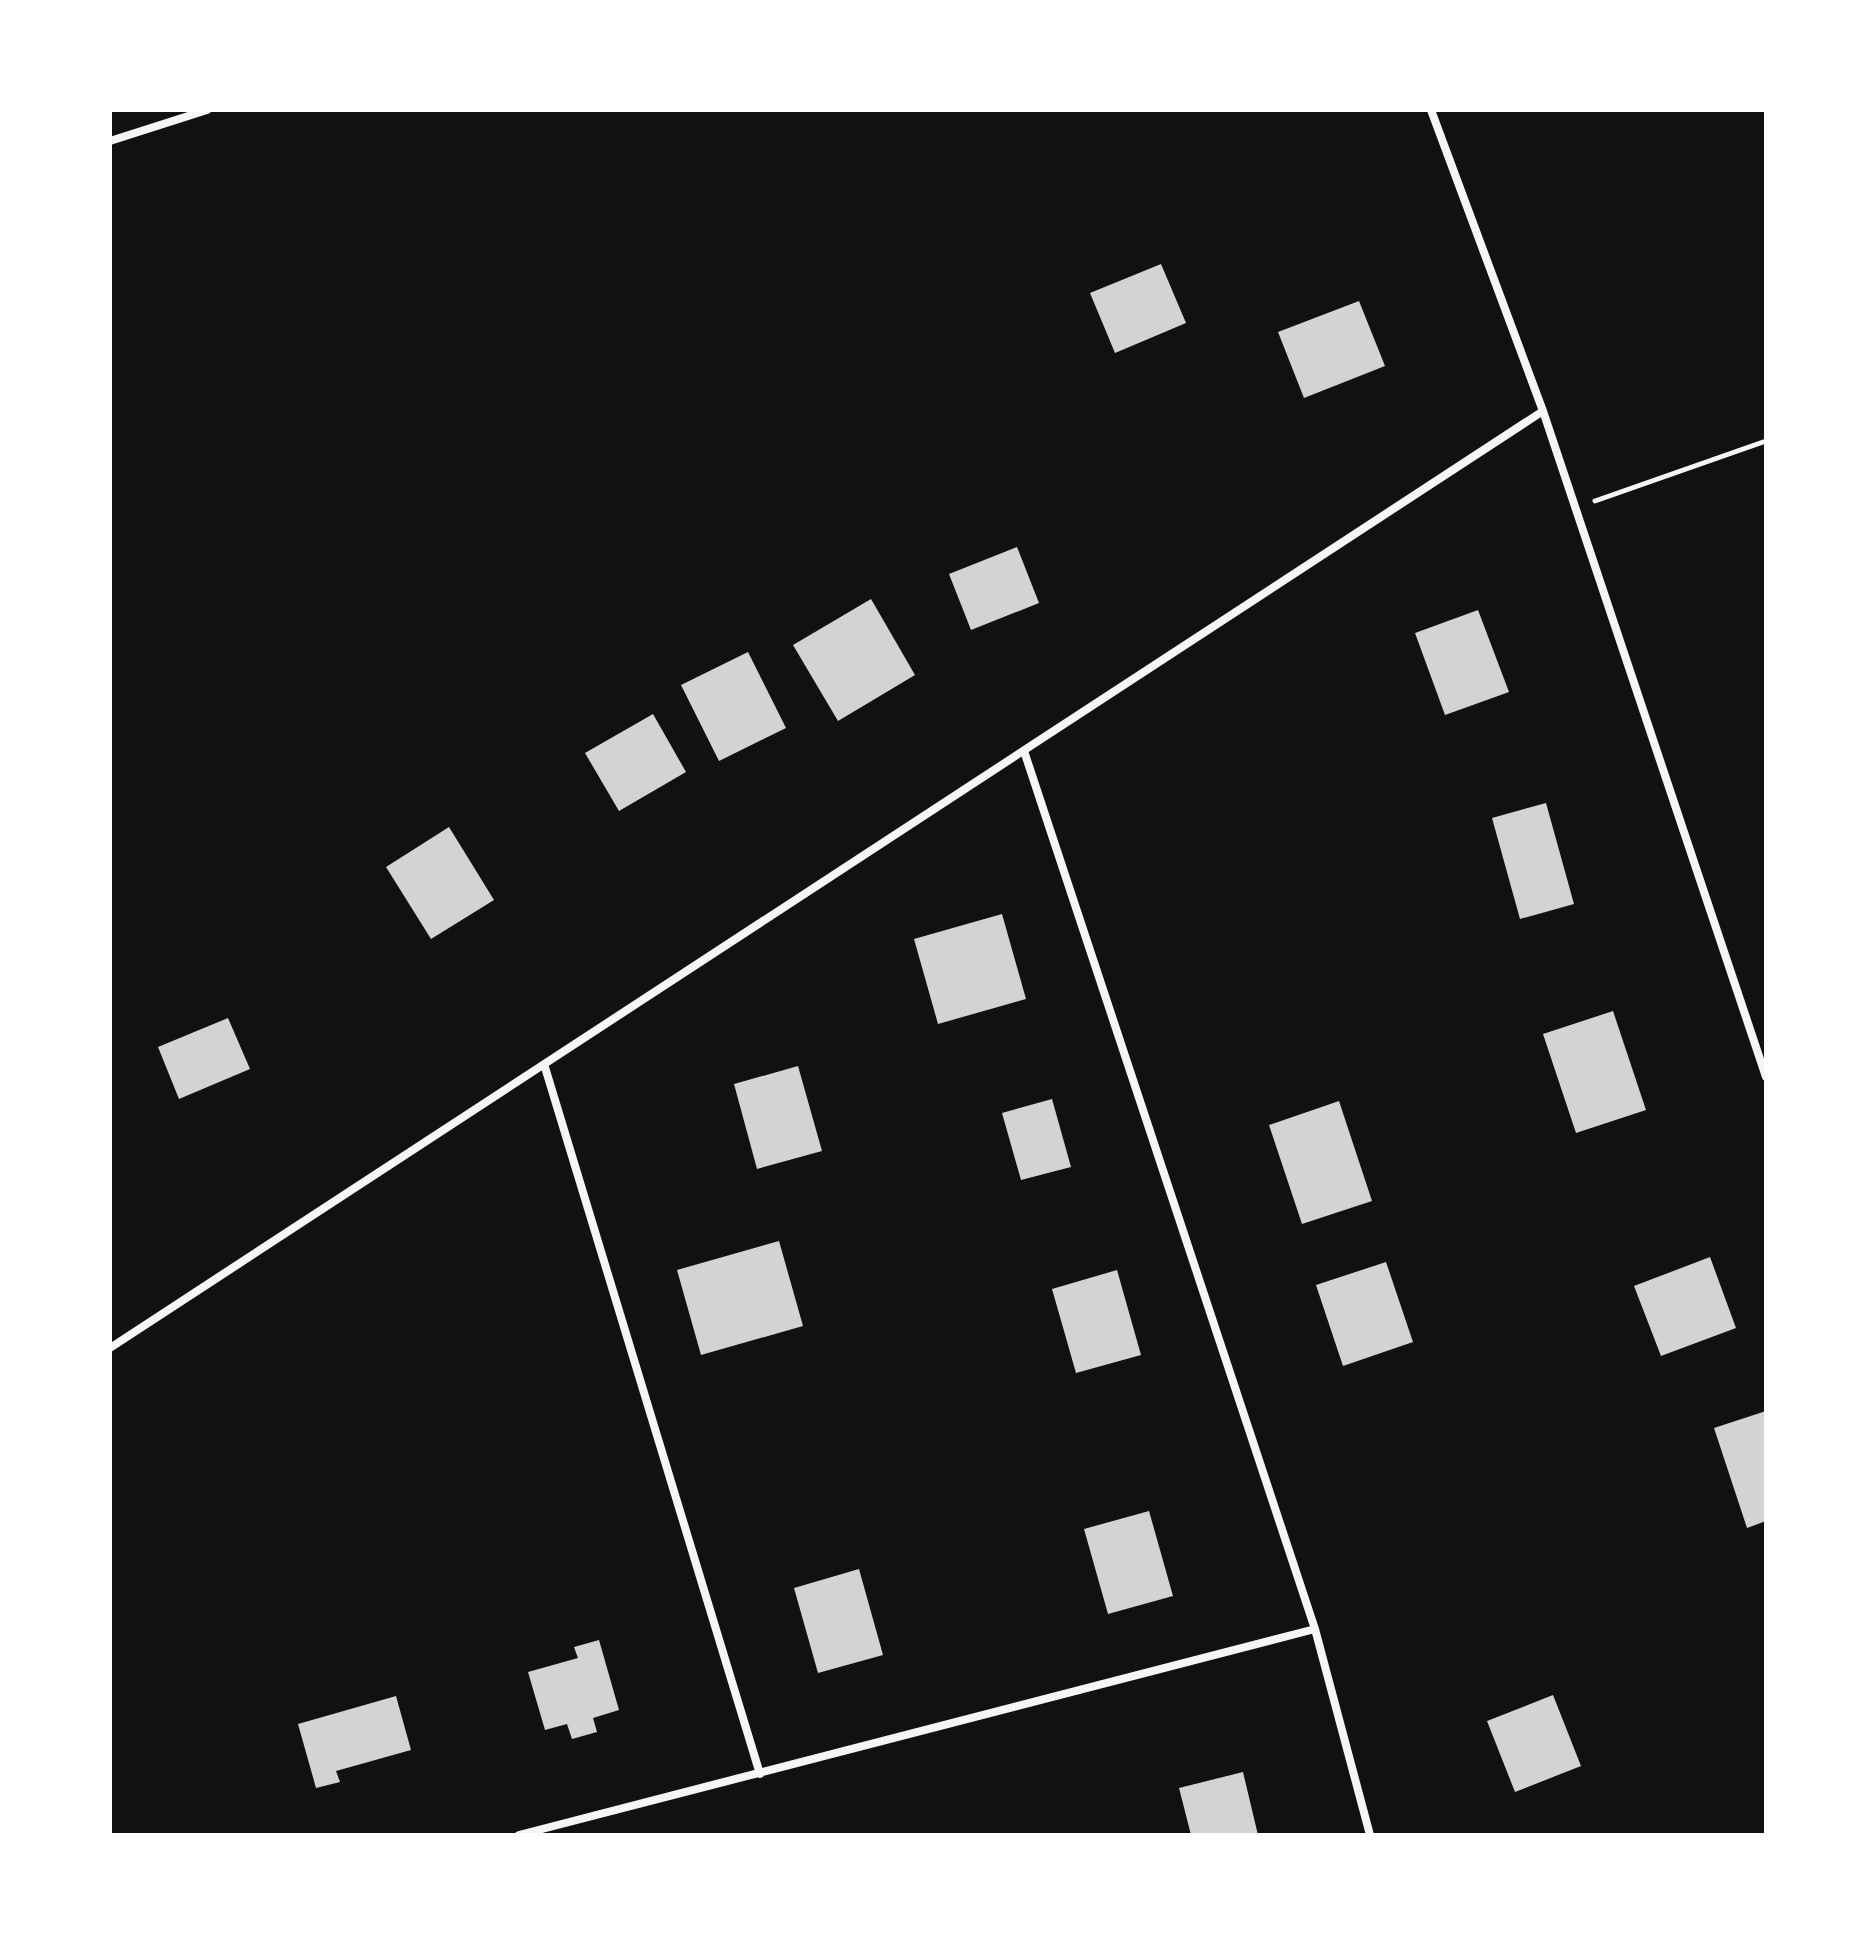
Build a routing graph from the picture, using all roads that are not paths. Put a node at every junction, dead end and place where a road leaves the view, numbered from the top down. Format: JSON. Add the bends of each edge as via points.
{"nodes":[{"id":1,"x":207,"y":110,"type":"edge"},
{"id":2,"x":1431,"y":110,"type":"edge"},
{"id":3,"x":110,"y":141,"type":"edge"},
{"id":4,"x":1543,"y":411,"type":"junction"},
{"id":5,"x":1024,"y":751,"type":"junction"},
{"id":6,"x":544,"y":1064,"type":"junction"},
{"id":7,"x":1766,"y":1077,"type":"edge"},
{"id":8,"x":110,"y":1348,"type":"edge"},
{"id":9,"x":1315,"y":1629,"type":"junction"},
{"id":10,"x":760,"y":1774,"type":"junction"},
{"id":11,"x":519,"y":1835,"type":"edge"},
{"id":12,"x":1370,"y":1835,"type":"edge"}],
"edges":[{"from":1,"to":3,"type":"street"},
{"from":2,"to":4,"type":"street"},
{"from":4,"to":5,"type":"street"},
{"from":4,"to":7,"type":"street"},
{"from":5,"to":6,"type":"street"},
{"from":5,"to":9,"type":"street"},
{"from":6,"to":8,"type":"street"},
{"from":6,"to":10,"type":"street"},
{"from":9,"to":10,"type":"street"},
{"from":9,"to":12,"type":"street"},
{"from":10,"to":11,"type":"street"}]}
